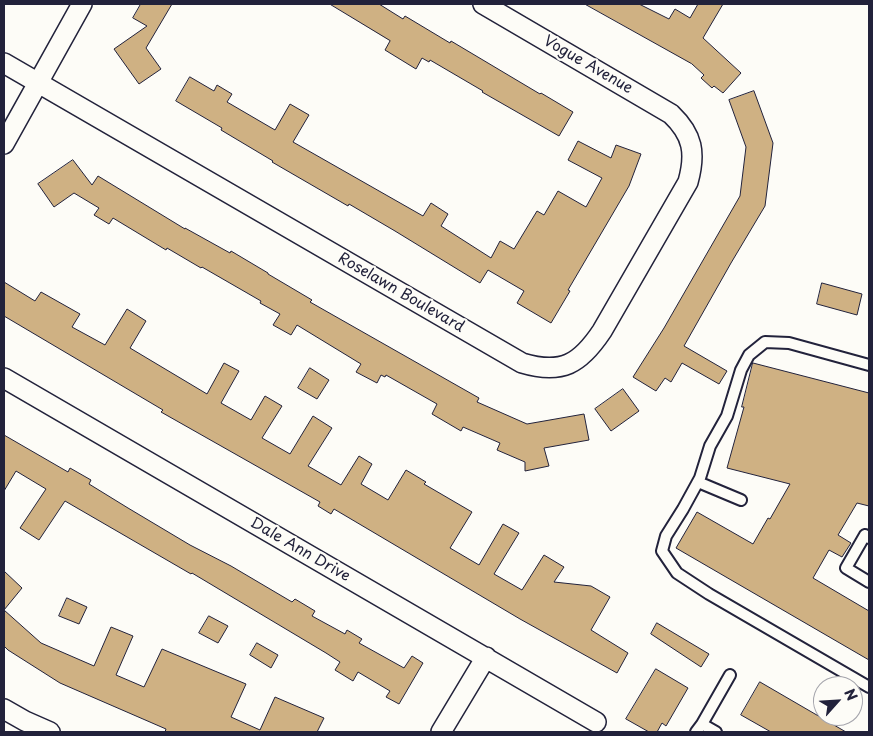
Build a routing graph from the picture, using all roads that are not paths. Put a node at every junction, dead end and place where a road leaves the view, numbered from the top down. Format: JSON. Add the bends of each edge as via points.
{"nodes":[{"id":1,"x":82,"y":4,"type":"edge"},
{"id":2,"x":483,"y":4,"type":"edge"},
{"id":3,"x":4,"y":63,"type":"edge"},
{"id":4,"x":38,"y":83,"type":"junction"},
{"id":5,"x":687,"y":132,"type":"joint"},
{"id":6,"x":4,"y":144,"type":"edge"},
{"id":7,"x":869,"y":365,"type":"edge"},
{"id":8,"x":4,"y":378,"type":"edge"},
{"id":9,"x":698,"y":482,"type":"junction"},
{"id":10,"x":741,"y":500,"type":"dead end"},
{"id":11,"x":869,"y":538,"type":"edge"},
{"id":12,"x":869,"y":582,"type":"edge"},
{"id":13,"x":486,"y":657,"type":"junction"},
{"id":14,"x":730,"y":675,"type":"dead end"},
{"id":15,"x":869,"y":687,"type":"edge"},
{"id":16,"x":4,"y":709,"type":"edge"},
{"id":17,"x":596,"y":722,"type":"dead end"},
{"id":18,"x":699,"y":728,"type":"edge"},
{"id":19,"x":50,"y":732,"type":"edge"},
{"id":20,"x":441,"y":732,"type":"edge"},
{"id":21,"x":716,"y":732,"type":"edge"}],
"edges":[{"from":1,"to":4,"type":"street"},
{"from":2,"to":5,"type":"street","name":"Vogue Avenue","via":[[671,114]]},
{"from":3,"to":4,"type":"street","name":"Roselawn Boulevard"},
{"from":4,"to":5,"type":"street","name":"Roselawn Boulevard","via":[[522,363],[538,368],[556,368],[580,358],[590,350],[602,331],[688,182],[692,152]]},
{"from":4,"to":6,"type":"street"},
{"from":7,"to":9,"type":"lane","via":[[789,343],[765,342],[749,355],[741,370],[727,416],[710,446]]},
{"from":8,"to":13,"type":"street","name":"Dale Ann Drive"},
{"from":9,"to":10,"type":"lane"},
{"from":9,"to":15,"type":"lane","via":[[666,536],[662,551],[677,573]]},
{"from":11,"to":12,"type":"lane","via":[[865,535],[846,568]]},
{"from":13,"to":17,"type":"street","name":"Dale Ann Drive"},
{"from":13,"to":20,"type":"street"},
{"from":14,"to":18,"type":"lane"},
{"from":16,"to":19,"type":"street"},
{"from":18,"to":21,"type":"lane"}]}
